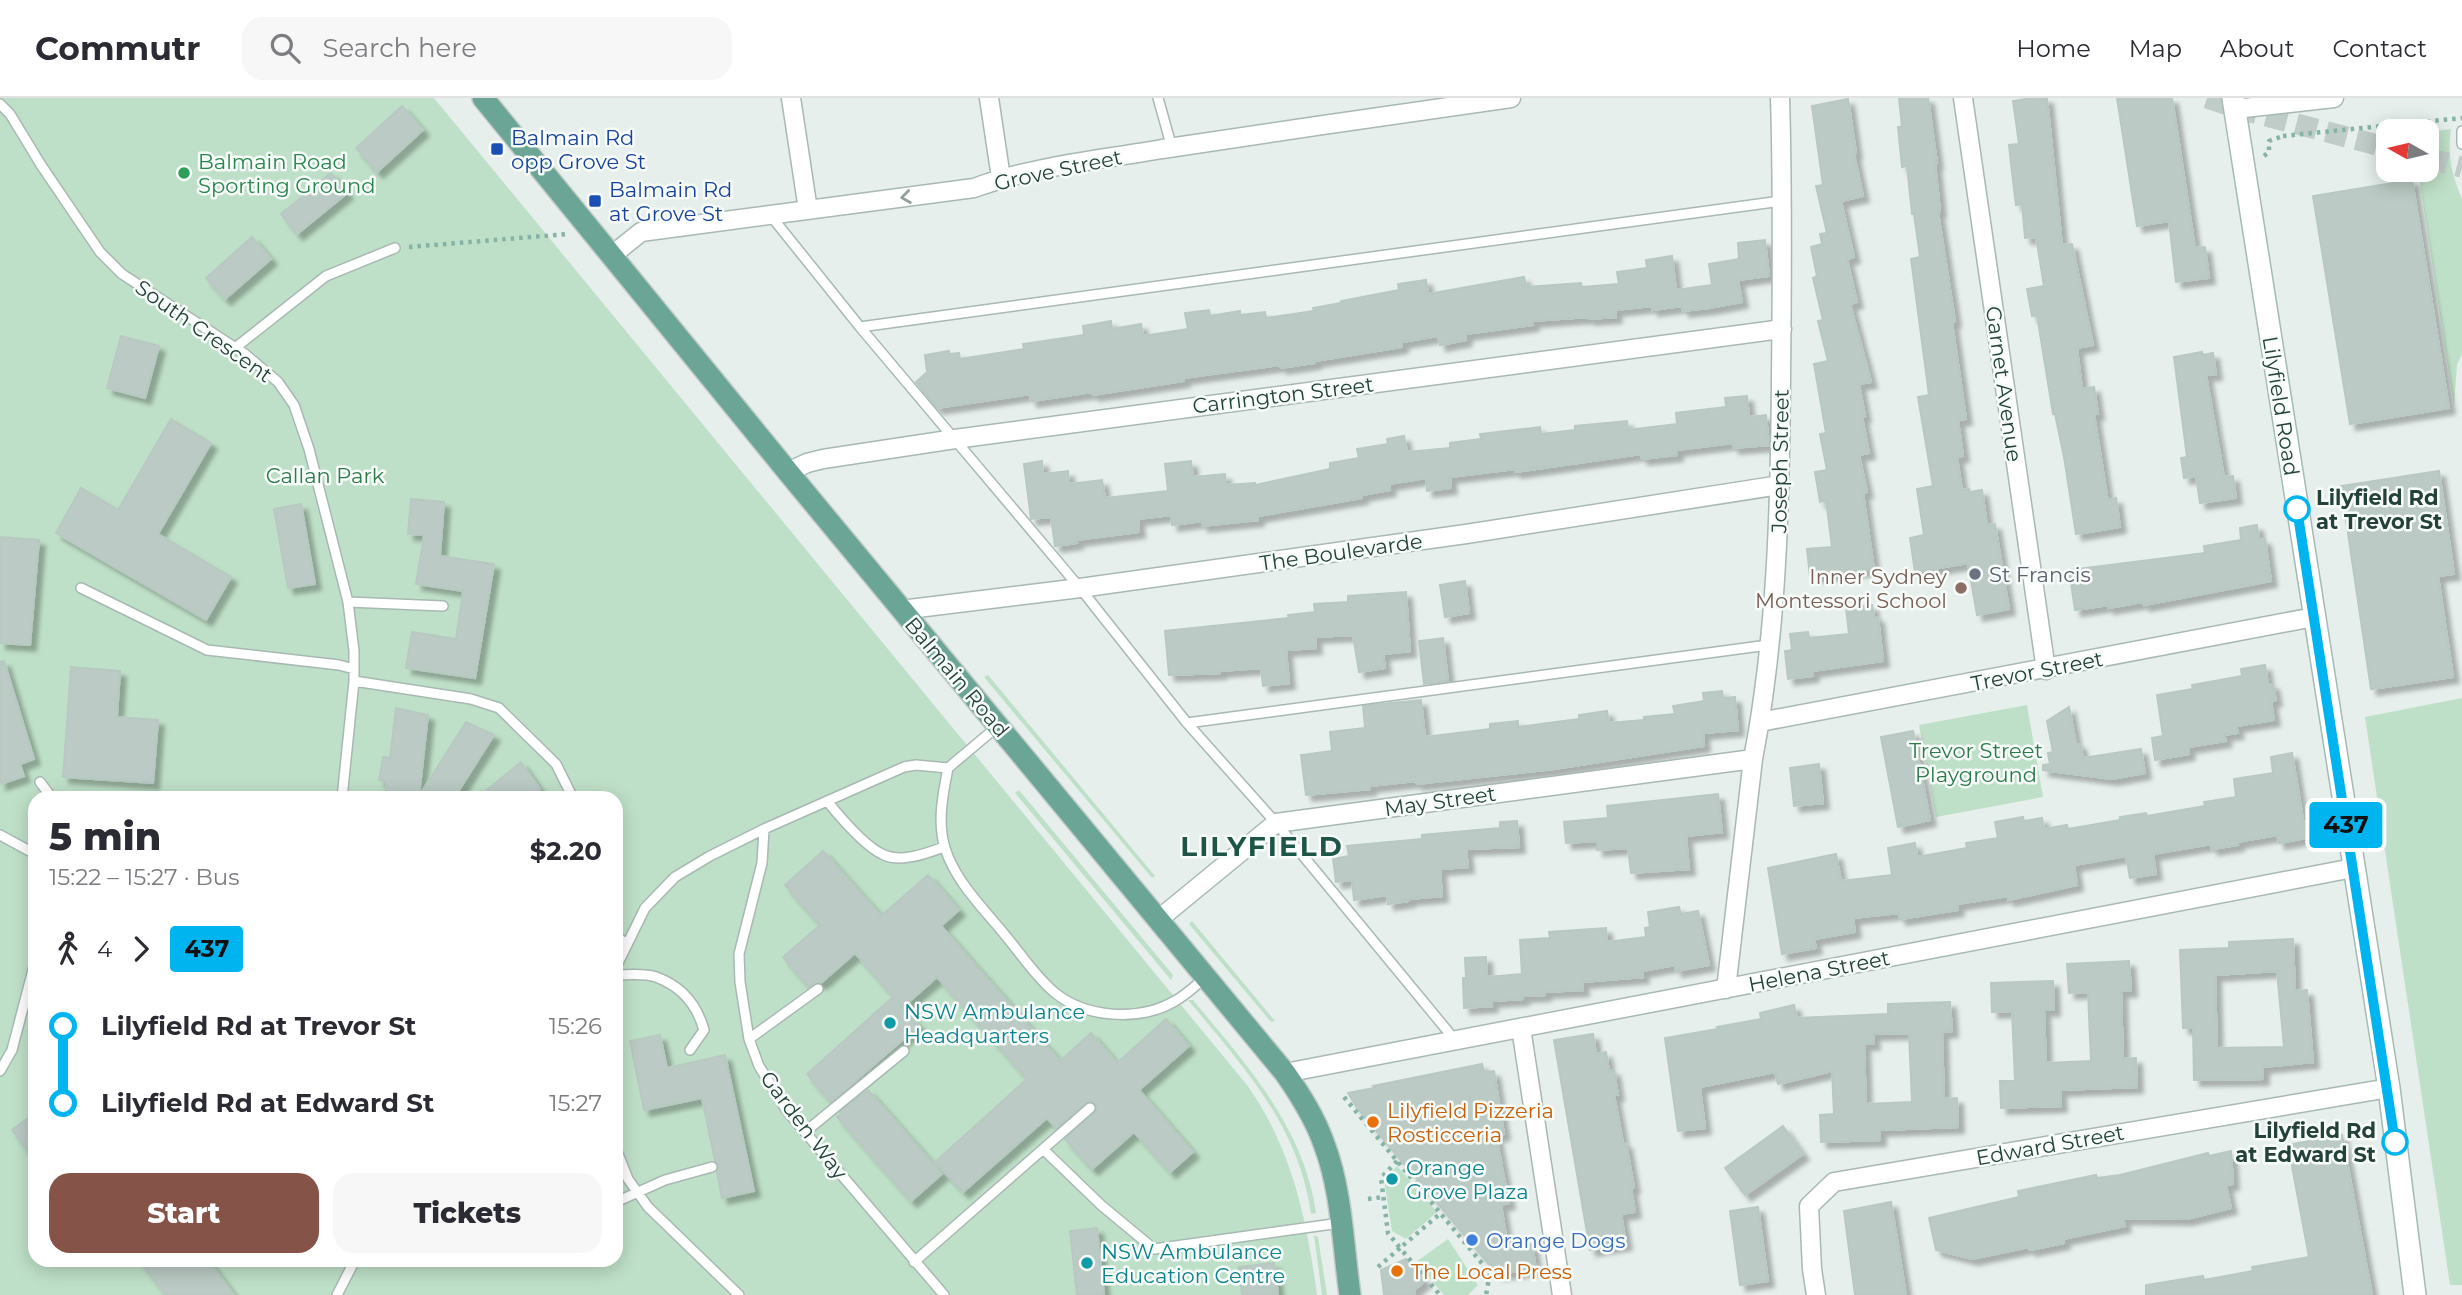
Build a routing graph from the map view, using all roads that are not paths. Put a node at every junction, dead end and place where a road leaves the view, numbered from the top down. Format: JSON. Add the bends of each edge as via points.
{"nodes":[{"id":1,"x":482,"y":98,"type":"edge"},
{"id":2,"x":791,"y":98,"type":"edge"},
{"id":3,"x":989,"y":98,"type":"edge"},
{"id":4,"x":1158,"y":98,"type":"edge"},
{"id":5,"x":1511,"y":98,"type":"edge"},
{"id":6,"x":1780,"y":98,"type":"edge"},
{"id":7,"x":1963,"y":98,"type":"edge"},
{"id":8,"x":2333,"y":98,"type":"edge"},
{"id":9,"x":2234,"y":103,"type":"edge"},
{"id":10,"x":0,"y":104,"type":"edge"},
{"id":11,"x":2462,"y":131,"type":"edge"},
{"id":12,"x":2462,"y":144,"type":"edge"},
{"id":13,"x":1171,"y":148,"type":"junction"},
{"id":14,"x":1001,"y":178,"type":"junction"},
{"id":15,"x":1781,"y":201,"type":"junction"},
{"id":16,"x":808,"y":210,"type":"junction"},
{"id":17,"x":771,"y":216,"type":"junction"},
{"id":18,"x":395,"y":248,"type":"road end"},
{"id":19,"x":611,"y":256,"type":"junction"},
{"id":20,"x":860,"y":327,"type":"junction"},
{"id":21,"x":1782,"y":329,"type":"junction"},
{"id":22,"x":235,"y":348,"type":"junction"},
{"id":23,"x":955,"y":439,"type":"junction"},
{"id":24,"x":788,"y":472,"type":"junction"},
{"id":25,"x":1780,"y":485,"type":"junction"},
{"id":26,"x":81,"y":588,"type":"dead end"},
{"id":27,"x":1080,"y":588,"type":"junction"},
{"id":28,"x":348,"y":602,"type":"junction"},
{"id":29,"x":443,"y":606,"type":"dead end"},
{"id":30,"x":901,"y":610,"type":"junction"},
{"id":31,"x":2314,"y":617,"type":"junction"},
{"id":32,"x":1768,"y":645,"type":"junction"},
{"id":33,"x":354,"y":669,"type":"junction"},
{"id":34,"x":2046,"y":670,"type":"junction"},
{"id":35,"x":354,"y":681,"type":"junction"},
{"id":36,"x":1760,"y":722,"type":"junction"},
{"id":37,"x":1187,"y":723,"type":"junction"},
{"id":38,"x":998,"y":726,"type":"junction"},
{"id":39,"x":1753,"y":759,"type":"junction"},
{"id":40,"x":948,"y":768,"type":"junction"},
{"id":41,"x":40,"y":782,"type":"dead end"},
{"id":42,"x":47,"y":791,"type":"edge"},
{"id":43,"x":343,"y":791,"type":"edge"},
{"id":44,"x":570,"y":791,"type":"edge"},
{"id":45,"x":827,"y":801,"type":"junction"},
{"id":46,"x":1276,"y":823,"type":"junction"},
{"id":47,"x":764,"y":830,"type":"junction"},
{"id":48,"x":0,"y":835,"type":"edge"},
{"id":49,"x":944,"y":847,"type":"junction"},
{"id":50,"x":28,"y":850,"type":"edge"},
{"id":51,"x":2353,"y":868,"type":"junction"},
{"id":52,"x":1159,"y":919,"type":"junction"},
{"id":53,"x":623,"y":941,"type":"edge"},
{"id":54,"x":627,"y":945,"type":"junction"},
{"id":55,"x":623,"y":953,"type":"edge"},
{"id":56,"x":623,"y":975,"type":"edge"},
{"id":57,"x":1206,"y":977,"type":"junction"},
{"id":58,"x":28,"y":989,"type":"edge"},
{"id":59,"x":818,"y":989,"type":"dead end"},
{"id":60,"x":1726,"y":989,"type":"junction"},
{"id":61,"x":1521,"y":1028,"type":"junction"},
{"id":62,"x":749,"y":1040,"type":"junction"},
{"id":63,"x":1455,"y":1040,"type":"junction"},
{"id":64,"x":691,"y":1050,"type":"dead end"},
{"id":65,"x":904,"y":1051,"type":"dead end"},
{"id":66,"x":0,"y":1071,"type":"edge"},
{"id":67,"x":1285,"y":1073,"type":"junction"},
{"id":68,"x":2389,"y":1088,"type":"junction"},
{"id":69,"x":1090,"y":1108,"type":"dead end"},
{"id":70,"x":805,"y":1132,"type":"junction"},
{"id":71,"x":1044,"y":1150,"type":"junction"},
{"id":72,"x":623,"y":1166,"type":"edge"},
{"id":73,"x":712,"y":1167,"type":"dead end"},
{"id":74,"x":638,"y":1193,"type":"junction"},
{"id":75,"x":623,"y":1199,"type":"edge"},
{"id":76,"x":1340,"y":1223,"type":"junction"},
{"id":77,"x":914,"y":1262,"type":"junction"},
{"id":78,"x":351,"y":1267,"type":"edge"},
{"id":79,"x":337,"y":1295,"type":"edge"},
{"id":80,"x":739,"y":1295,"type":"edge"},
{"id":81,"x":944,"y":1295,"type":"edge"},
{"id":82,"x":1350,"y":1295,"type":"edge"},
{"id":83,"x":1562,"y":1295,"type":"edge"},
{"id":84,"x":1816,"y":1295,"type":"edge"},
{"id":85,"x":2415,"y":1295,"type":"edge"}],
"edges":[{"from":1,"to":19,"type":"main road","name":"Balmain Road"},
{"from":2,"to":16,"type":"street"},
{"from":3,"to":14,"type":"street"},
{"from":4,"to":13,"type":"lane"},
{"from":5,"to":13,"type":"street","name":"Grove Street"},
{"from":6,"to":15,"type":"street","name":"Joseph Street"},
{"from":7,"to":34,"type":"street","name":"Garnet Avenue"},
{"from":8,"to":9,"type":"street"},
{"from":9,"to":31,"type":"main road","name":"Lilyfield Road"},
{"from":10,"to":22,"type":"lane","name":"South Crescent","via":[[100,251],[159,300]]},
{"from":11,"to":12,"type":"lane"},
{"from":13,"to":14,"type":"street","name":"Grove Street"},
{"from":14,"to":16,"type":"street","name":"Grove Street","one_way":true,"via":[[974,188]]},
{"from":15,"to":20,"type":"lane"},
{"from":15,"to":21,"type":"street","name":"Joseph Street"},
{"from":16,"to":17,"type":"street","name":"Grove Street"},
{"from":17,"to":19,"type":"street","name":"Grove Street","via":[[641,232]]},
{"from":17,"to":20,"type":"lane"},
{"from":18,"to":22,"type":"lane","via":[[326,276]]},
{"from":19,"to":24,"type":"main road","name":"Balmain Road"},
{"from":20,"to":23,"type":"lane"},
{"from":21,"to":23,"type":"street","name":"Carrington Street"},
{"from":21,"to":25,"type":"street","name":"Joseph Street"},
{"from":22,"to":28,"type":"lane","name":"South Crescent","via":[[278,382],[294,405]]},
{"from":23,"to":24,"type":"street","name":"Carrington Street","via":[[823,460]]},
{"from":23,"to":27,"type":"lane"},
{"from":24,"to":30,"type":"main road","name":"Balmain Road"},
{"from":25,"to":27,"type":"street","name":"The Boulevarde"},
{"from":25,"to":32,"type":"street","name":"Joseph Street"},
{"from":26,"to":33,"type":"lane","via":[[206,650]]},
{"from":27,"to":30,"type":"street","name":"The Boulevarde"},
{"from":27,"to":37,"type":"lane"},
{"from":28,"to":29,"type":"lane"},
{"from":28,"to":33,"type":"lane","name":"South Crescent"},
{"from":30,"to":38,"type":"main road","name":"Balmain Road"},
{"from":31,"to":34,"type":"street","name":"Trevor Street"},
{"from":31,"to":51,"type":"main road","name":"Lilyfield Road"},
{"from":32,"to":36,"type":"street","name":"Joseph Street"},
{"from":32,"to":37,"type":"lane"},
{"from":33,"to":35,"type":"lane","name":"South Crescent"},
{"from":34,"to":36,"type":"street","name":"Trevor Street"},
{"from":35,"to":43,"type":"lane","name":"South Crescent"},
{"from":35,"to":44,"type":"lane","via":[[471,699],[499,708],[556,764]]},
{"from":36,"to":39,"type":"street","name":"Joseph Street"},
{"from":37,"to":46,"type":"lane"},
{"from":38,"to":40,"type":"lane"},
{"from":38,"to":52,"type":"main road","name":"Balmain Road"},
{"from":39,"to":46,"type":"street","name":"May Street"},
{"from":39,"to":60,"type":"street","name":"Joseph Street"},
{"from":40,"to":45,"type":"lane","via":[[904,767]]},
{"from":40,"to":49,"type":"lane","via":[[941,818]]},
{"from":41,"to":42,"type":"lane"},
{"from":45,"to":47,"type":"lane"},
{"from":45,"to":49,"type":"lane","via":[[849,828],[884,856],[904,858]]},
{"from":46,"to":52,"type":"street"},
{"from":46,"to":63,"type":"lane"},
{"from":47,"to":54,"type":"lane","via":[[675,877],[645,908]]},
{"from":47,"to":62,"type":"lane","name":"Garden Way","via":[[762,863],[739,954]]},
{"from":48,"to":50,"type":"lane"},
{"from":49,"to":57,"type":"lane","via":[[957,874],[1035,973],[1075,1006],[1106,1014],[1161,1007]]},
{"from":51,"to":60,"type":"street","name":"Helena Street"},
{"from":51,"to":68,"type":"main road","name":"Lilyfield Road"},
{"from":52,"to":57,"type":"main road","name":"Balmain Road"},
{"from":53,"to":54,"type":"lane"},
{"from":54,"to":55,"type":"lane"},
{"from":56,"to":64,"type":"lane","via":[[654,976],[682,992],[699,1013],[704,1030]]},
{"from":57,"to":67,"type":"main road","name":"Balmain Road"},
{"from":58,"to":66,"type":"lane","via":[[12,1050]]},
{"from":59,"to":62,"type":"lane"},
{"from":60,"to":61,"type":"street","name":"Helena Street"},
{"from":61,"to":63,"type":"street","name":"Helena Street"},
{"from":61,"to":83,"type":"street"},
{"from":62,"to":70,"type":"lane","name":"Garden Way","via":[[759,1066]]},
{"from":63,"to":67,"type":"street","name":"Helena Street"},
{"from":65,"to":70,"type":"lane"},
{"from":67,"to":76,"type":"main road","name":"Balmain Road","via":[[1326,1147]]},
{"from":68,"to":84,"type":"street","name":"Edward Street","via":[[1834,1182],[1809,1206]]},
{"from":68,"to":85,"type":"main road","name":"Lilyfield Road"},
{"from":69,"to":71,"type":"lane"},
{"from":70,"to":77,"type":"lane","name":"Garden Way"},
{"from":71,"to":76,"type":"lane","via":[[1154,1250]]},
{"from":71,"to":77,"type":"lane"},
{"from":72,"to":74,"type":"lane"},
{"from":73,"to":74,"type":"lane"},
{"from":74,"to":75,"type":"lane"},
{"from":74,"to":80,"type":"lane"},
{"from":76,"to":82,"type":"main road","name":"Balmain Road"},
{"from":77,"to":81,"type":"lane","name":"Garden Way"},
{"from":78,"to":79,"type":"lane"}]}
